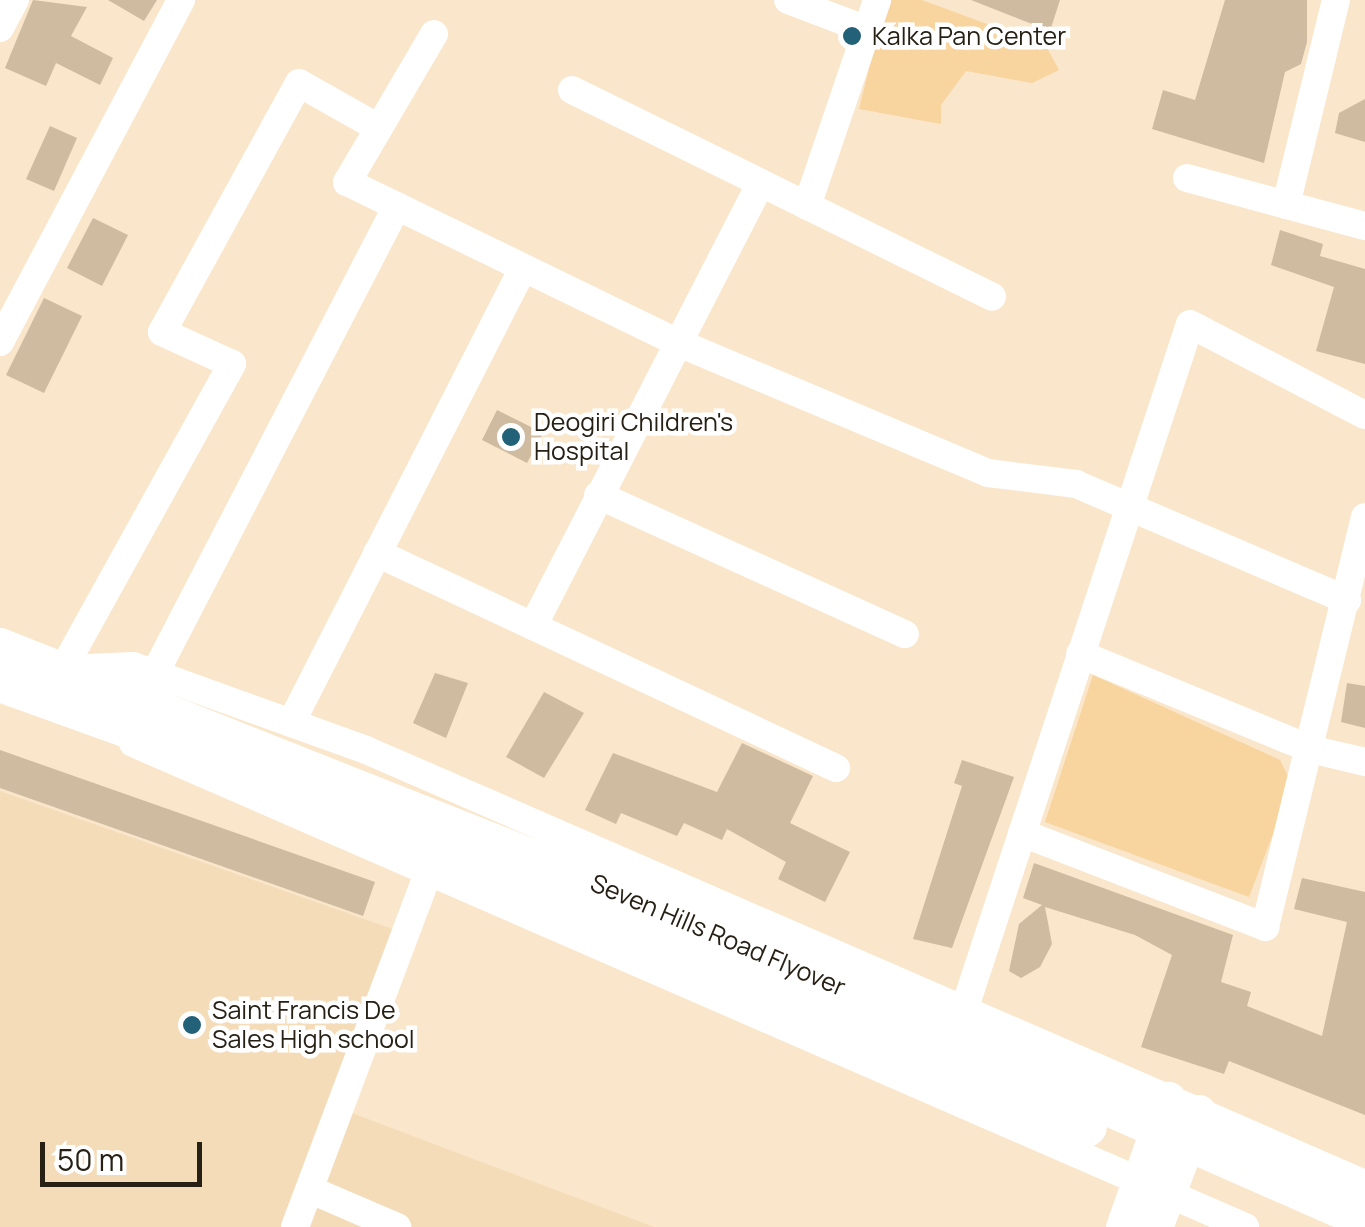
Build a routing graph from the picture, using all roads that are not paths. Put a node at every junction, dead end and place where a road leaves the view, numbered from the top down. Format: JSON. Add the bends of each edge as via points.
{"nodes":[{"id":1,"x":15,"y":0,"type":"edge"},
{"id":2,"x":181,"y":0,"type":"edge"},
{"id":3,"x":788,"y":0,"type":"edge"},
{"id":4,"x":877,"y":0,"type":"edge"},
{"id":5,"x":1336,"y":0,"type":"edge"},
{"id":6,"x":0,"y":28,"type":"edge"},
{"id":7,"x":867,"y":30,"type":"junction"},
{"id":8,"x":434,"y":34,"type":"dead end"},
{"id":9,"x":572,"y":90,"type":"dead end"},
{"id":10,"x":377,"y":127,"type":"junction"},
{"id":11,"x":1187,"y":178,"type":"dead end"},
{"id":12,"x":761,"y":183,"type":"junction"},
{"id":13,"x":1286,"y":204,"type":"junction"},
{"id":14,"x":396,"y":206,"type":"junction"},
{"id":15,"x":806,"y":206,"type":"junction"},
{"id":16,"x":1365,"y":226,"type":"edge"},
{"id":17,"x":523,"y":268,"type":"junction"},
{"id":18,"x":992,"y":297,"type":"dead end"},
{"id":19,"x":674,"y":341,"type":"junction"},
{"id":20,"x":0,"y":342,"type":"edge"},
{"id":21,"x":1365,"y":415,"type":"edge"},
{"id":22,"x":598,"y":495,"type":"junction"},
{"id":23,"x":1128,"y":506,"type":"junction"},
{"id":24,"x":1365,"y":518,"type":"edge"},
{"id":25,"x":377,"y":554,"type":"junction"},
{"id":26,"x":1347,"y":600,"type":"junction"},
{"id":27,"x":533,"y":626,"type":"junction"},
{"id":28,"x":905,"y":634,"type":"dead end"},
{"id":29,"x":0,"y":648,"type":"edge"},
{"id":30,"x":1080,"y":654,"type":"junction"},
{"id":31,"x":63,"y":670,"type":"junction"},
{"id":32,"x":0,"y":682,"type":"edge"},
{"id":33,"x":129,"y":695,"type":"junction"},
{"id":34,"x":291,"y":722,"type":"junction"},
{"id":35,"x":1310,"y":749,"type":"junction"},
{"id":36,"x":1365,"y":762,"type":"edge"},
{"id":37,"x":836,"y":768,"type":"dead end"},
{"id":38,"x":1022,"y":833,"type":"junction"},
{"id":39,"x":427,"y":876,"type":"junction"},
{"id":40,"x":964,"y":1010,"type":"junction"},
{"id":41,"x":1184,"y":1105,"type":"junction"},
{"id":42,"x":1365,"y":1184,"type":"edge"},
{"id":43,"x":1152,"y":1187,"type":"junction"},
{"id":44,"x":311,"y":1190,"type":"junction"},
{"id":45,"x":1365,"y":1219,"type":"edge"},
{"id":46,"x":295,"y":1227,"type":"edge"},
{"id":47,"x":397,"y":1227,"type":"edge"},
{"id":48,"x":1123,"y":1227,"type":"edge"},
{"id":49,"x":1155,"y":1227,"type":"edge"},
{"id":50,"x":1245,"y":1227,"type":"edge"},
{"id":51,"x":1320,"y":1227,"type":"edge"}],
"edges":[{"from":1,"to":6,"type":"street"},
{"from":2,"to":20,"type":"street"},
{"from":3,"to":7,"type":"street"},
{"from":4,"to":7,"type":"street"},
{"from":5,"to":13,"type":"street"},
{"from":7,"to":15,"type":"street"},
{"from":8,"to":10,"type":"street"},
{"from":9,"to":12,"type":"street"},
{"from":10,"to":14,"type":"street","via":[[346,182]]},
{"from":10,"to":31,"type":"street","via":[[298,83],[162,332],[232,364]]},
{"from":11,"to":13,"type":"street"},
{"from":12,"to":15,"type":"street"},
{"from":12,"to":19,"type":"street"},
{"from":13,"to":16,"type":"street"},
{"from":14,"to":17,"type":"street"},
{"from":14,"to":33,"type":"street"},
{"from":15,"to":18,"type":"street"},
{"from":17,"to":19,"type":"street"},
{"from":17,"to":25,"type":"street"},
{"from":19,"to":22,"type":"street"},
{"from":19,"to":23,"type":"street","via":[[988,473],[1076,484]]},
{"from":21,"to":23,"type":"street","via":[[1190,324]]},
{"from":22,"to":27,"type":"street"},
{"from":22,"to":28,"type":"street"},
{"from":23,"to":26,"type":"street"},
{"from":23,"to":30,"type":"street"},
{"from":24,"to":26,"type":"street"},
{"from":25,"to":27,"type":"street"},
{"from":25,"to":34,"type":"street"},
{"from":26,"to":35,"type":"street"},
{"from":27,"to":37,"type":"street"},
{"from":29,"to":31,"type":"highway","name":"Seven Hills Road Flyover"},
{"from":30,"to":35,"type":"street"},
{"from":30,"to":38,"type":"street"},
{"from":31,"to":33,"type":"highway","name":"Seven Hills Road Flyover"},
{"from":32,"to":33,"type":"highway"},
{"from":33,"to":34,"type":"street"},
{"from":33,"to":39,"type":"street","via":[[150,757]]},
{"from":33,"to":45,"type":"highway","name":"Seven Hills Road Flyover","via":[[683,919]]},
{"from":33,"to":51,"type":"highway","name":"Seven Hills Road Flyover","via":[[163,740]]},
{"from":34,"to":40,"type":"street"},
{"from":35,"to":36,"type":"street"},
{"from":35,"to":38,"type":"street","via":[[1265,927]]},
{"from":38,"to":40,"type":"street"},
{"from":39,"to":43,"type":"street"},
{"from":39,"to":44,"type":"street"},
{"from":40,"to":41,"type":"street"},
{"from":41,"to":42,"type":"street"},
{"from":41,"to":43,"type":"main road"},
{"from":43,"to":48,"type":"main road"},
{"from":43,"to":49,"type":"main road"},
{"from":43,"to":50,"type":"street"},
{"from":44,"to":46,"type":"street"},
{"from":44,"to":47,"type":"street"}]}
